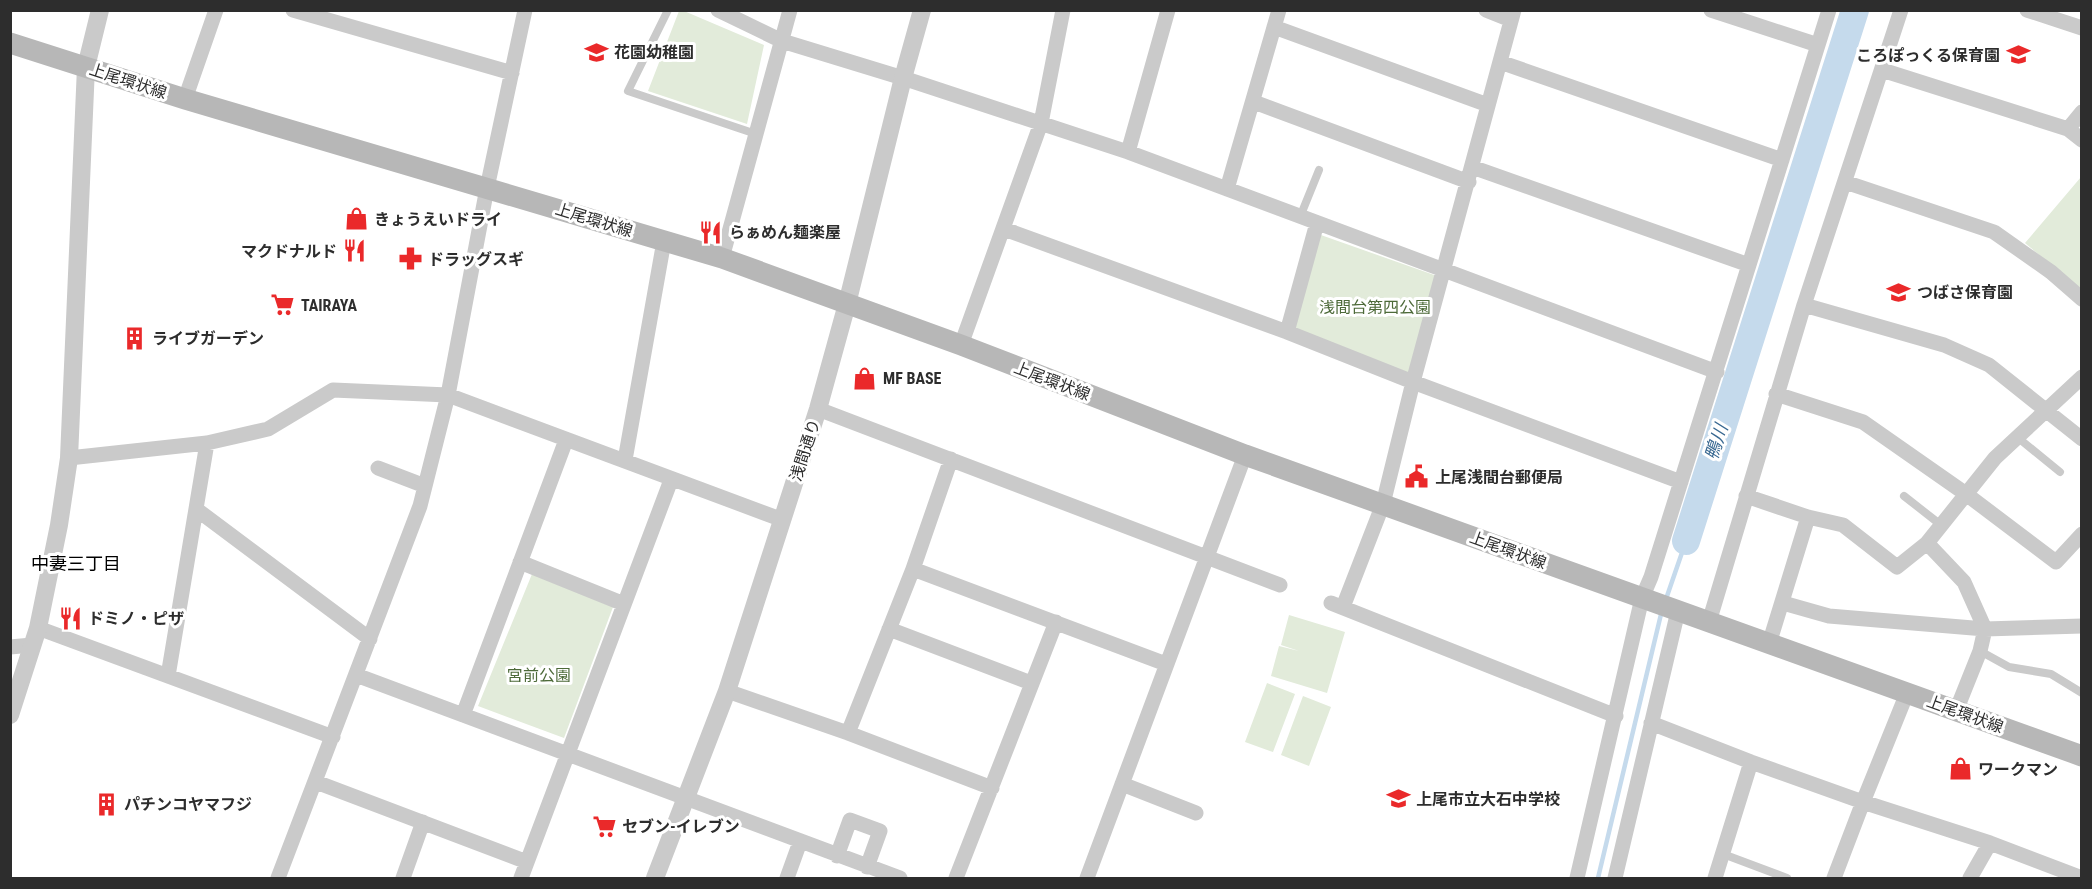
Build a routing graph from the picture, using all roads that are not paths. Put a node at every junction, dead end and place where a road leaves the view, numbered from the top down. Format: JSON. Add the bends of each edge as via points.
{"nodes":[{"id":1,"x":100,"y":10,"type":"edge"},
{"id":2,"x":216,"y":10,"type":"edge"},
{"id":3,"x":293,"y":10,"type":"edge"},
{"id":4,"x":525,"y":10,"type":"edge"},
{"id":5,"x":668,"y":10,"type":"edge"},
{"id":6,"x":718,"y":10,"type":"edge"},
{"id":7,"x":790,"y":10,"type":"edge"},
{"id":8,"x":922,"y":10,"type":"edge"},
{"id":9,"x":1063,"y":10,"type":"edge"},
{"id":10,"x":1168,"y":10,"type":"edge"},
{"id":11,"x":1279,"y":10,"type":"edge"},
{"id":12,"x":1486,"y":10,"type":"edge"},
{"id":13,"x":1711,"y":10,"type":"edge"},
{"id":14,"x":1829,"y":10,"type":"edge"},
{"id":15,"x":1901,"y":10,"type":"edge"},
{"id":16,"x":2027,"y":10,"type":"edge"},
{"id":17,"x":1512,"y":15,"type":"edge"},
{"id":18,"x":1274,"y":27,"type":"junction"},
{"id":19,"x":2082,"y":28,"type":"edge"},
{"id":20,"x":782,"y":41,"type":"junction"},
{"id":21,"x":10,"y":43,"type":"edge"},
{"id":22,"x":1818,"y":45,"type":"junction"},
{"id":23,"x":1500,"y":62,"type":"junction"},
{"id":24,"x":86,"y":67,"type":"junction"},
{"id":25,"x":1882,"y":70,"type":"junction"},
{"id":26,"x":512,"y":73,"type":"junction"},
{"id":27,"x":903,"y":78,"type":"junction"},
{"id":28,"x":185,"y":99,"type":"junction"},
{"id":29,"x":1254,"y":102,"type":"junction"},
{"id":30,"x":1488,"y":105,"type":"junction"},
{"id":31,"x":2082,"y":112,"type":"edge"},
{"id":32,"x":1041,"y":123,"type":"junction"},
{"id":33,"x":2068,"y":129,"type":"junction"},
{"id":34,"x":756,"y":134,"type":"junction"},
{"id":35,"x":2082,"y":140,"type":"edge"},
{"id":36,"x":1128,"y":153,"type":"junction"},
{"id":37,"x":1782,"y":160,"type":"junction"},
{"id":38,"x":1319,"y":170,"type":"dead end"},
{"id":39,"x":1470,"y":175,"type":"junction"},
{"id":40,"x":1845,"y":182,"type":"junction"},
{"id":41,"x":487,"y":188,"type":"junction"},
{"id":42,"x":1227,"y":189,"type":"junction"},
{"id":43,"x":1300,"y":217,"type":"junction"},
{"id":44,"x":1317,"y":223,"type":"junction"},
{"id":45,"x":1004,"y":229,"type":"junction"},
{"id":46,"x":664,"y":241,"type":"junction"},
{"id":47,"x":722,"y":258,"type":"junction"},
{"id":48,"x":1749,"y":265,"type":"junction"},
{"id":49,"x":1443,"y":271,"type":"junction"},
{"id":50,"x":2082,"y":299,"type":"edge"},
{"id":51,"x":847,"y":303,"type":"junction"},
{"id":52,"x":1804,"y":305,"type":"junction"},
{"id":53,"x":1287,"y":332,"type":"junction"},
{"id":54,"x":961,"y":345,"type":"junction"},
{"id":55,"x":1717,"y":372,"type":"junction"},
{"id":56,"x":2082,"y":377,"type":"edge"},
{"id":57,"x":1413,"y":382,"type":"junction"},
{"id":58,"x":1776,"y":394,"type":"junction"},
{"id":59,"x":448,"y":395,"type":"junction"},
{"id":60,"x":818,"y":409,"type":"junction"},
{"id":61,"x":2046,"y":410,"type":"junction"},
{"id":62,"x":2017,"y":437,"type":"junction"},
{"id":63,"x":2082,"y":439,"type":"edge"},
{"id":64,"x":566,"y":440,"type":"junction"},
{"id":65,"x":207,"y":442,"type":"junction"},
{"id":66,"x":1245,"y":455,"type":"junction"},
{"id":67,"x":69,"y":458,"type":"junction"},
{"id":68,"x":951,"y":459,"type":"junction"},
{"id":69,"x":625,"y":460,"type":"junction"},
{"id":70,"x":378,"y":468,"type":"dead end"},
{"id":71,"x":2060,"y":472,"type":"dead end"},
{"id":72,"x":671,"y":480,"type":"junction"},
{"id":73,"x":1681,"y":482,"type":"junction"},
{"id":74,"x":425,"y":486,"type":"junction"},
{"id":75,"x":1966,"y":494,"type":"junction"},
{"id":76,"x":1746,"y":496,"type":"junction"},
{"id":77,"x":1904,"y":496,"type":"dead end"},
{"id":78,"x":1383,"y":504,"type":"junction"},
{"id":79,"x":196,"y":509,"type":"junction"},
{"id":80,"x":1808,"y":517,"type":"junction"},
{"id":81,"x":783,"y":520,"type":"junction"},
{"id":82,"x":1941,"y":525,"type":"junction"},
{"id":83,"x":2082,"y":534,"type":"edge"},
{"id":84,"x":1928,"y":543,"type":"junction"},
{"id":85,"x":1206,"y":557,"type":"junction"},
{"id":86,"x":520,"y":562,"type":"junction"},
{"id":87,"x":913,"y":569,"type":"junction"},
{"id":88,"x":1280,"y":585,"type":"dead end"},
{"id":89,"x":1642,"y":598,"type":"junction"},
{"id":90,"x":1783,"y":603,"type":"junction"},
{"id":91,"x":624,"y":604,"type":"junction"},
{"id":92,"x":1678,"y":611,"type":"junction"},
{"id":93,"x":1056,"y":622,"type":"junction"},
{"id":94,"x":1709,"y":622,"type":"junction"},
{"id":95,"x":2082,"y":626,"type":"edge"},
{"id":96,"x":39,"y":628,"type":"junction"},
{"id":97,"x":889,"y":629,"type":"junction"},
{"id":98,"x":1985,"y":629,"type":"junction"},
{"id":99,"x":370,"y":639,"type":"junction"},
{"id":100,"x":1769,"y":644,"type":"junction"},
{"id":101,"x":32,"y":645,"type":"junction"},
{"id":102,"x":10,"y":647,"type":"edge"},
{"id":103,"x":1980,"y":651,"type":"junction"},
{"id":104,"x":1166,"y":664,"type":"junction"},
{"id":105,"x":356,"y":675,"type":"junction"},
{"id":106,"x":168,"y":676,"type":"junction"},
{"id":107,"x":1031,"y":683,"type":"junction"},
{"id":108,"x":727,"y":691,"type":"junction"},
{"id":109,"x":1907,"y":693,"type":"junction"},
{"id":110,"x":2082,"y":693,"type":"edge"},
{"id":111,"x":1956,"y":711,"type":"junction"},
{"id":112,"x":463,"y":715,"type":"junction"},
{"id":113,"x":10,"y":716,"type":"edge"},
{"id":114,"x":1616,"y":716,"type":"junction"},
{"id":115,"x":1651,"y":723,"type":"junction"},
{"id":116,"x":848,"y":734,"type":"junction"},
{"id":117,"x":333,"y":737,"type":"junction"},
{"id":118,"x":568,"y":754,"type":"junction"},
{"id":119,"x":2082,"y":756,"type":"edge"},
{"id":120,"x":1751,"y":762,"type":"junction"},
{"id":121,"x":316,"y":782,"type":"junction"},
{"id":122,"x":1122,"y":784,"type":"junction"},
{"id":123,"x":992,"y":788,"type":"junction"},
{"id":124,"x":685,"y":799,"type":"junction"},
{"id":125,"x":1863,"y":802,"type":"junction"},
{"id":126,"x":1196,"y":813,"type":"dead end"},
{"id":127,"x":423,"y":822,"type":"junction"},
{"id":128,"x":800,"y":842,"type":"junction"},
{"id":129,"x":1990,"y":843,"type":"junction"},
{"id":130,"x":1723,"y":854,"type":"junction"},
{"id":131,"x":837,"y":856,"type":"junction"},
{"id":132,"x":527,"y":862,"type":"junction"},
{"id":133,"x":867,"y":867,"type":"junction"},
{"id":134,"x":1772,"y":876,"type":"edge"},
{"id":135,"x":2082,"y":878,"type":"edge"},
{"id":136,"x":278,"y":879,"type":"edge"},
{"id":137,"x":403,"y":879,"type":"edge"},
{"id":138,"x":521,"y":879,"type":"edge"},
{"id":139,"x":655,"y":879,"type":"edge"},
{"id":140,"x":787,"y":879,"type":"edge"},
{"id":141,"x":900,"y":879,"type":"edge"},
{"id":142,"x":956,"y":879,"type":"edge"},
{"id":143,"x":1087,"y":879,"type":"edge"},
{"id":144,"x":1577,"y":879,"type":"edge"},
{"id":145,"x":1615,"y":879,"type":"edge"},
{"id":146,"x":1715,"y":879,"type":"edge"},
{"id":147,"x":1787,"y":879,"type":"edge"},
{"id":148,"x":1834,"y":879,"type":"edge"},
{"id":149,"x":1970,"y":879,"type":"edge"}],
"edges":[{"from":1,"to":24,"type":"street"},
{"from":2,"to":28,"type":"street"},
{"from":3,"to":26,"type":"street"},
{"from":4,"to":26,"type":"street"},
{"from":5,"to":34,"type":"lane","via":[[628,92]]},
{"from":6,"to":20,"type":"street"},
{"from":7,"to":20,"type":"street"},
{"from":8,"to":27,"type":"street","name":"浅間通り"},
{"from":9,"to":32,"type":"street"},
{"from":10,"to":36,"type":"street"},
{"from":11,"to":18,"type":"street"},
{"from":12,"to":17,"type":"street"},
{"from":13,"to":22,"type":"street"},
{"from":14,"to":22,"type":"street"},
{"from":15,"to":25,"type":"street"},
{"from":16,"to":19,"type":"street"},
{"from":17,"to":23,"type":"street"},
{"from":18,"to":29,"type":"street"},
{"from":18,"to":30,"type":"street"},
{"from":20,"to":27,"type":"street"},
{"from":20,"to":34,"type":"street"},
{"from":21,"to":24,"type":"main road","name":"上尾環状線"},
{"from":22,"to":37,"type":"street"},
{"from":23,"to":30,"type":"street"},
{"from":23,"to":37,"type":"street"},
{"from":24,"to":28,"type":"main road","name":"上尾環状線"},
{"from":24,"to":67,"type":"street"},
{"from":25,"to":33,"type":"street"},
{"from":25,"to":40,"type":"street"},
{"from":26,"to":41,"type":"street"},
{"from":27,"to":32,"type":"street"},
{"from":27,"to":51,"type":"street","name":"浅間通り"},
{"from":28,"to":41,"type":"main road","name":"上尾環状線"},
{"from":29,"to":39,"type":"street"},
{"from":29,"to":42,"type":"street"},
{"from":30,"to":39,"type":"street"},
{"from":31,"to":33,"type":"street"},
{"from":32,"to":36,"type":"street"},
{"from":32,"to":45,"type":"street"},
{"from":33,"to":35,"type":"street"},
{"from":34,"to":47,"type":"street"},
{"from":36,"to":42,"type":"street"},
{"from":37,"to":48,"type":"street"},
{"from":38,"to":43,"type":"lane"},
{"from":39,"to":48,"type":"street"},
{"from":39,"to":49,"type":"street"},
{"from":40,"to":50,"type":"street","via":[[1994,232]]},
{"from":40,"to":52,"type":"street"},
{"from":41,"to":46,"type":"main road","name":"上尾環状線"},
{"from":41,"to":59,"type":"street"},
{"from":42,"to":43,"type":"street"},
{"from":43,"to":44,"type":"street"},
{"from":44,"to":49,"type":"street"},
{"from":44,"to":53,"type":"street"},
{"from":45,"to":53,"type":"street"},
{"from":45,"to":54,"type":"street"},
{"from":46,"to":47,"type":"main road","name":"上尾環状線"},
{"from":46,"to":69,"type":"street"},
{"from":47,"to":51,"type":"main road","name":"上尾環状線"},
{"from":48,"to":55,"type":"street"},
{"from":49,"to":55,"type":"street"},
{"from":49,"to":57,"type":"street"},
{"from":51,"to":54,"type":"main road","name":"上尾環状線"},
{"from":51,"to":60,"type":"street","name":"浅間通り"},
{"from":52,"to":58,"type":"street"},
{"from":52,"to":61,"type":"street","via":[[1944,345],[1989,365]]},
{"from":53,"to":57,"type":"street"},
{"from":54,"to":66,"type":"main road","name":"上尾環状線"},
{"from":55,"to":73,"type":"street"},
{"from":56,"to":61,"type":"street"},
{"from":57,"to":73,"type":"street"},
{"from":57,"to":78,"type":"street"},
{"from":58,"to":75,"type":"street","via":[[1863,422]]},
{"from":58,"to":76,"type":"street"},
{"from":59,"to":64,"type":"street"},
{"from":59,"to":65,"type":"street","via":[[333,390],[268,429]]},
{"from":59,"to":74,"type":"street"},
{"from":60,"to":68,"type":"street"},
{"from":60,"to":81,"type":"street","name":"浅間通り"},
{"from":61,"to":62,"type":"street"},
{"from":61,"to":63,"type":"street"},
{"from":62,"to":71,"type":"lane"},
{"from":62,"to":75,"type":"street"},
{"from":64,"to":69,"type":"street"},
{"from":64,"to":86,"type":"street"},
{"from":65,"to":67,"type":"street"},
{"from":65,"to":79,"type":"street"},
{"from":66,"to":78,"type":"main road","name":"上尾環状線"},
{"from":66,"to":85,"type":"street"},
{"from":67,"to":96,"type":"street"},
{"from":68,"to":85,"type":"street"},
{"from":68,"to":87,"type":"street"},
{"from":69,"to":72,"type":"street"},
{"from":70,"to":74,"type":"street"},
{"from":72,"to":81,"type":"street"},
{"from":72,"to":91,"type":"street"},
{"from":73,"to":89,"type":"street"},
{"from":74,"to":99,"type":"street"},
{"from":75,"to":82,"type":"street"},
{"from":75,"to":83,"type":"street","via":[[2056,562]]},
{"from":76,"to":80,"type":"street"},
{"from":76,"to":94,"type":"street"},
{"from":77,"to":82,"type":"lane"},
{"from":78,"to":89,"type":"main road","name":"上尾環状線"},
{"from":78,"to":114,"type":"street","via":[[1337,605]]},
{"from":79,"to":99,"type":"street"},
{"from":79,"to":106,"type":"street"},
{"from":80,"to":84,"type":"street","via":[[1843,525],[1897,567]]},
{"from":80,"to":90,"type":"street"},
{"from":81,"to":108,"type":"street","name":"浅間通り"},
{"from":82,"to":84,"type":"street"},
{"from":84,"to":98,"type":"street","via":[[1964,582]]},
{"from":85,"to":88,"type":"street"},
{"from":85,"to":104,"type":"street"},
{"from":86,"to":91,"type":"street"},
{"from":86,"to":112,"type":"street"},
{"from":87,"to":93,"type":"street"},
{"from":87,"to":97,"type":"street"},
{"from":89,"to":92,"type":"main road","name":"上尾環状線"},
{"from":89,"to":114,"type":"street"},
{"from":90,"to":98,"type":"street","via":[[1829,616]]},
{"from":90,"to":100,"type":"street"},
{"from":91,"to":118,"type":"street"},
{"from":92,"to":94,"type":"main road","name":"上尾環状線"},
{"from":92,"to":115,"type":"street"},
{"from":93,"to":104,"type":"street"},
{"from":93,"to":107,"type":"street"},
{"from":94,"to":100,"type":"main road","name":"上尾環状線"},
{"from":95,"to":98,"type":"street"},
{"from":96,"to":101,"type":"street"},
{"from":96,"to":106,"type":"street"},
{"from":97,"to":107,"type":"street"},
{"from":97,"to":116,"type":"street"},
{"from":98,"to":103,"type":"street"},
{"from":99,"to":105,"type":"street"},
{"from":100,"to":109,"type":"main road","name":"上尾環状線"},
{"from":101,"to":102,"type":"street"},
{"from":101,"to":113,"type":"street"},
{"from":103,"to":110,"type":"lane","via":[[2009,667],[2051,674]]},
{"from":103,"to":111,"type":"street"},
{"from":104,"to":122,"type":"street"},
{"from":105,"to":112,"type":"street"},
{"from":105,"to":117,"type":"street"},
{"from":106,"to":117,"type":"street"},
{"from":107,"to":123,"type":"street"},
{"from":108,"to":116,"type":"street"},
{"from":108,"to":124,"type":"street","name":"浅間通り"},
{"from":109,"to":111,"type":"main road","name":"上尾環状線"},
{"from":109,"to":125,"type":"street"},
{"from":111,"to":119,"type":"main road","name":"上尾環状線"},
{"from":112,"to":118,"type":"street"},
{"from":114,"to":144,"type":"street"},
{"from":115,"to":120,"type":"street"},
{"from":115,"to":145,"type":"street"},
{"from":116,"to":123,"type":"street"},
{"from":117,"to":121,"type":"street"},
{"from":118,"to":124,"type":"street"},
{"from":118,"to":132,"type":"street"},
{"from":120,"to":125,"type":"street"},
{"from":120,"to":130,"type":"street"},
{"from":121,"to":127,"type":"street"},
{"from":121,"to":136,"type":"street"},
{"from":122,"to":126,"type":"street"},
{"from":122,"to":143,"type":"street"},
{"from":123,"to":142,"type":"street"},
{"from":124,"to":128,"type":"street"},
{"from":124,"to":139,"type":"street","name":"浅間通り"},
{"from":125,"to":129,"type":"street"},
{"from":125,"to":148,"type":"street"},
{"from":127,"to":132,"type":"street"},
{"from":127,"to":137,"type":"street"},
{"from":128,"to":131,"type":"street"},
{"from":128,"to":140,"type":"street"},
{"from":129,"to":135,"type":"street"},
{"from":129,"to":149,"type":"street"},
{"from":130,"to":134,"type":"lane"},
{"from":130,"to":146,"type":"street"},
{"from":131,"to":133,"type":"street"},
{"from":131,"to":133,"type":"street","via":[[850,820],[880,831]]},
{"from":132,"to":138,"type":"street"},
{"from":133,"to":141,"type":"street"},
{"from":134,"to":147,"type":"lane"}]}
